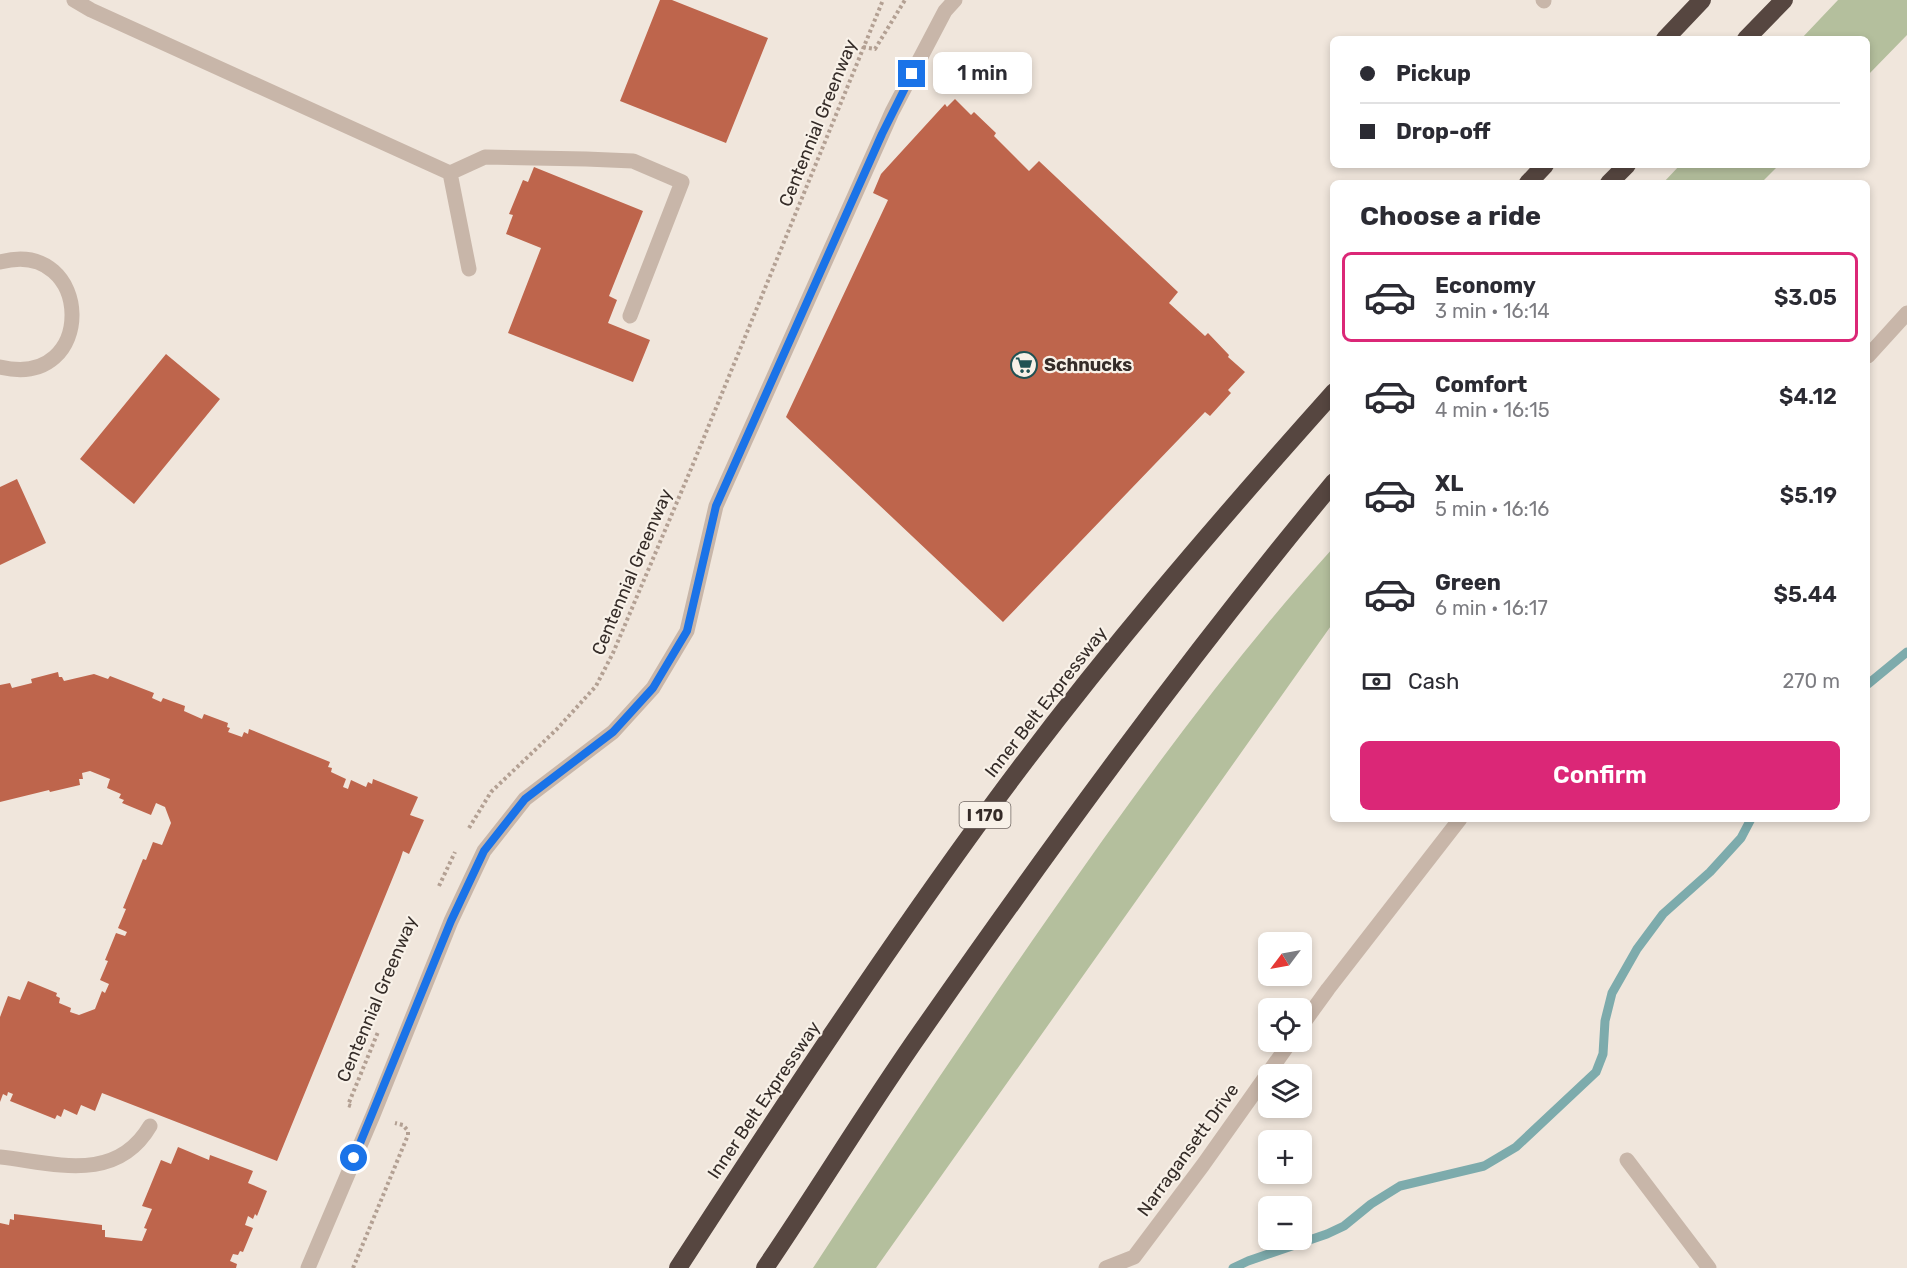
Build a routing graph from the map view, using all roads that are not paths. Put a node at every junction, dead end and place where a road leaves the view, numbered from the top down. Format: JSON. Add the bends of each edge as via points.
{"nodes":[{"id":1,"x":74,"y":0,"type":"edge"},
{"id":2,"x":955,"y":0,"type":"edge"},
{"id":3,"x":1702,"y":0,"type":"edge"},
{"id":4,"x":1784,"y":0,"type":"edge"},
{"id":5,"x":1668,"y":36,"type":"edge"},
{"id":6,"x":1749,"y":36,"type":"edge"},
{"id":7,"x":1542,"y":168,"type":"edge"},
{"id":8,"x":1624,"y":168,"type":"edge"},
{"id":9,"x":450,"y":173,"type":"junction"},
{"id":10,"x":1531,"y":180,"type":"edge"},
{"id":11,"x":1613,"y":180,"type":"edge"},
{"id":12,"x":0,"y":262,"type":"edge"},
{"id":13,"x":469,"y":268,"type":"dead end"},
{"id":14,"x":1907,"y":313,"type":"edge"},
{"id":15,"x":630,"y":316,"type":"dead end"},
{"id":16,"x":1870,"y":354,"type":"edge"},
{"id":17,"x":0,"y":367,"type":"edge"},
{"id":18,"x":1330,"y":397,"type":"edge"},
{"id":19,"x":1330,"y":487,"type":"edge"},
{"id":20,"x":1458,"y":822,"type":"edge"},
{"id":21,"x":1312,"y":1011,"type":"edge"},
{"id":22,"x":1283,"y":1052,"type":"edge"},
{"id":23,"x":150,"y":1126,"type":"dead end"},
{"id":24,"x":0,"y":1157,"type":"edge"},
{"id":25,"x":1627,"y":1160,"type":"dead end"},
{"id":26,"x":308,"y":1268,"type":"edge"},
{"id":27,"x":678,"y":1268,"type":"edge"},
{"id":28,"x":765,"y":1268,"type":"edge"},
{"id":29,"x":1106,"y":1268,"type":"edge"},
{"id":30,"x":1709,"y":1268,"type":"edge"}],
"edges":[{"from":1,"to":9,"type":"street"},
{"from":2,"to":26,"type":"street","via":[[945,11],[892,112],[716,506],[687,631],[653,688],[629,715],[613,732],[525,799],[484,851],[451,921]]},
{"from":3,"to":5,"type":"highway"},
{"from":4,"to":6,"type":"highway"},
{"from":7,"to":10,"type":"highway"},
{"from":8,"to":11,"type":"highway"},
{"from":9,"to":13,"type":"street"},
{"from":9,"to":15,"type":"street","via":[[485,157],[633,161],[682,183]]},
{"from":12,"to":17,"type":"street","via":[[30,260],[48,267],[61,279],[74,313],[63,348],[49,361],[32,369]]},
{"from":14,"to":16,"type":"street"},
{"from":18,"to":27,"type":"highway","name":"Inner Belt Expressway","number":"I 170","via":[[1201,543],[994,803],[862,990]]},
{"from":19,"to":28,"type":"highway","via":[[1189,662],[1050,847],[920,1033]]},
{"from":20,"to":21,"type":"street"},
{"from":22,"to":29,"type":"street","name":"Narragansett Drive","via":[[1134,1257]]},
{"from":23,"to":24,"type":"street","via":[[142,1140],[126,1152],[87,1167]]},
{"from":25,"to":30,"type":"street"}]}
